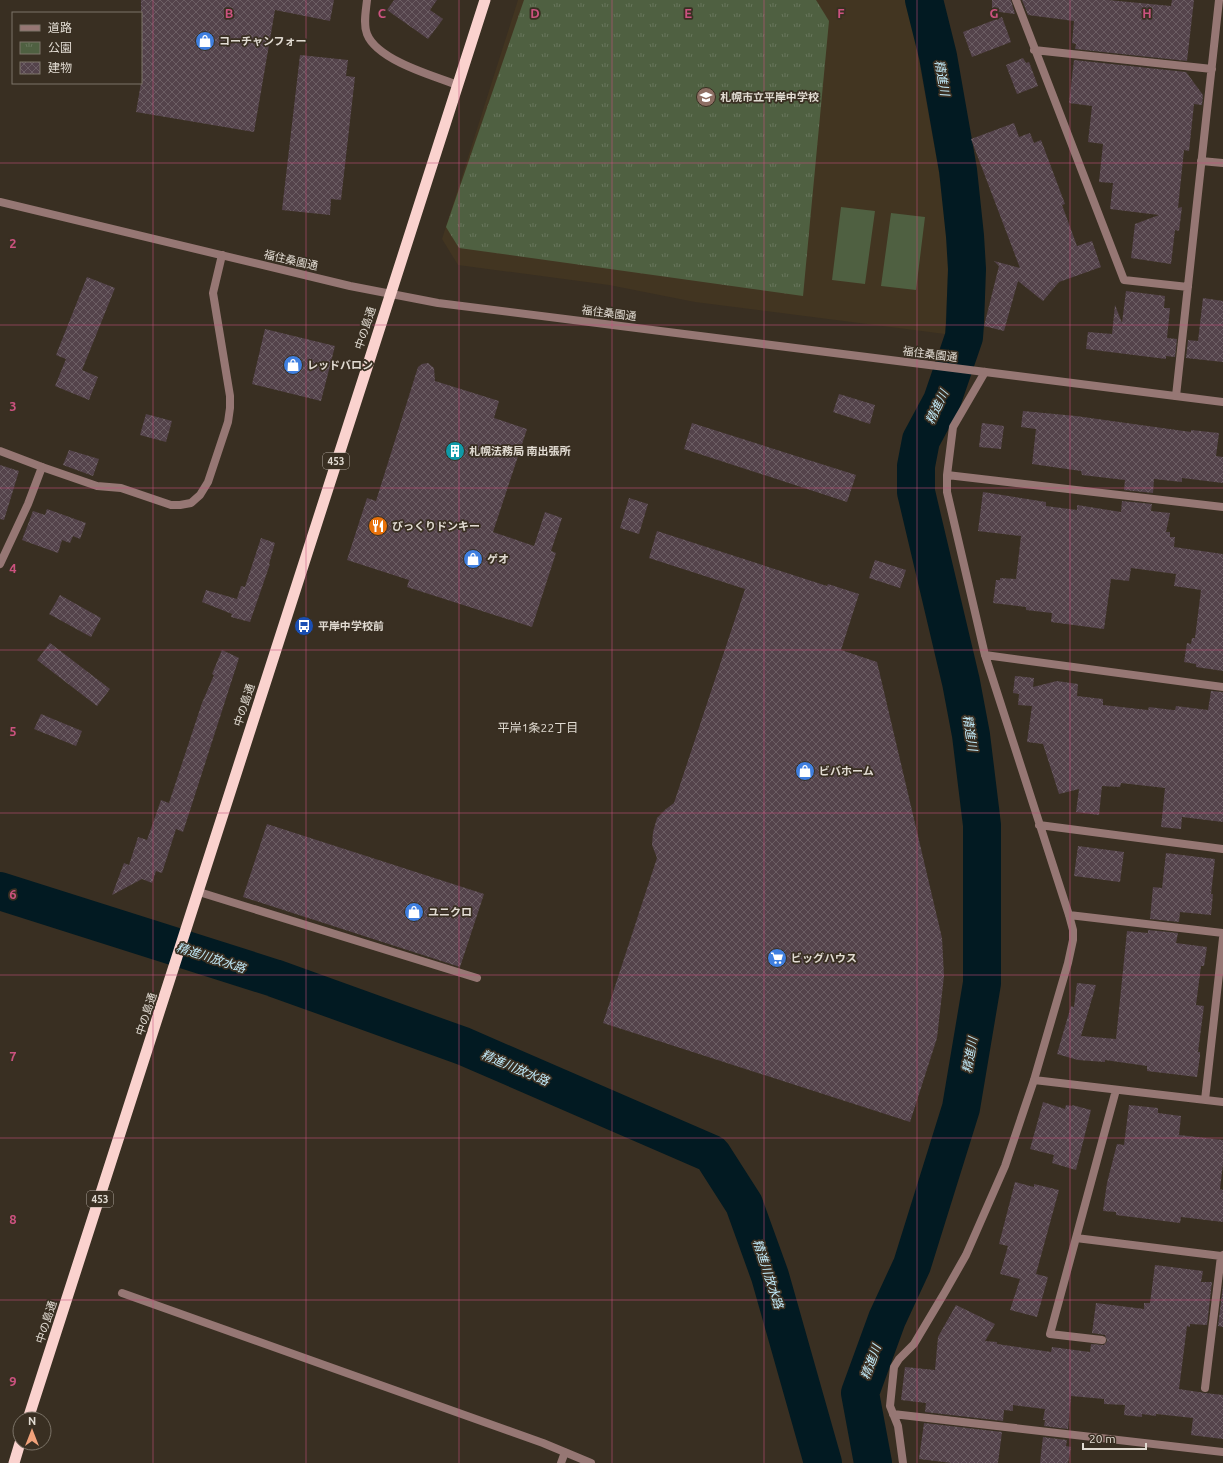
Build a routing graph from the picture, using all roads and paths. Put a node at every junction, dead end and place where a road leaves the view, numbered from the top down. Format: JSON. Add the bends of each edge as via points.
{"nodes":[{"id":1,"x":367,"y":0,"type":"edge"},
{"id":2,"x":485,"y":0,"type":"edge"},
{"id":3,"x":1016,"y":0,"type":"edge"},
{"id":4,"x":1219,"y":0,"type":"edge"},
{"id":5,"x":1034,"y":50,"type":"junction"},
{"id":6,"x":1212,"y":69,"type":"junction"},
{"id":7,"x":458,"y":85,"type":"junction"},
{"id":8,"x":1201,"y":161,"type":"junction"},
{"id":9,"x":1223,"y":163,"type":"edge"},
{"id":10,"x":0,"y":202,"type":"edge"},
{"id":11,"x":222,"y":255,"type":"junction"},
{"id":12,"x":1188,"y":287,"type":"junction"},
{"id":13,"x":390,"y":294,"type":"junction"},
{"id":14,"x":986,"y":372,"type":"junction"},
{"id":15,"x":1176,"y":396,"type":"junction"},
{"id":16,"x":1223,"y":402,"type":"edge"},
{"id":17,"x":0,"y":451,"type":"edge"},
{"id":18,"x":42,"y":468,"type":"junction"},
{"id":19,"x":947,"y":475,"type":"junction"},
{"id":20,"x":1223,"y":507,"type":"edge"},
{"id":21,"x":0,"y":564,"type":"edge"},
{"id":22,"x":986,"y":655,"type":"junction"},
{"id":23,"x":1223,"y":687,"type":"edge"},
{"id":24,"x":1039,"y":825,"type":"junction"},
{"id":25,"x":1223,"y":849,"type":"edge"},
{"id":26,"x":199,"y":892,"type":"junction"},
{"id":27,"x":1069,"y":915,"type":"junction"},
{"id":28,"x":1223,"y":933,"type":"edge"},
{"id":29,"x":1223,"y":938,"type":"edge"},
{"id":30,"x":477,"y":978,"type":"dead end"},
{"id":31,"x":1034,"y":1080,"type":"junction"},
{"id":32,"x":1116,"y":1090,"type":"junction"},
{"id":33,"x":1205,"y":1100,"type":"junction"},
{"id":34,"x":1223,"y":1102,"type":"edge"},
{"id":35,"x":1076,"y":1238,"type":"junction"},
{"id":36,"x":1222,"y":1256,"type":"edge"},
{"id":37,"x":122,"y":1293,"type":"dead end"},
{"id":38,"x":1102,"y":1340,"type":"dead end"},
{"id":39,"x":1206,"y":1388,"type":"dead end"},
{"id":40,"x":31,"y":1411,"type":"edge"},
{"id":41,"x":893,"y":1414,"type":"junction"},
{"id":42,"x":18,"y":1451,"type":"edge"},
{"id":43,"x":565,"y":1452,"type":"junction"},
{"id":44,"x":1223,"y":1452,"type":"edge"},
{"id":45,"x":14,"y":1463,"type":"edge"},
{"id":46,"x":561,"y":1463,"type":"edge"},
{"id":47,"x":591,"y":1463,"type":"edge"},
{"id":48,"x":902,"y":1463,"type":"edge"}],
"edges":[{"from":1,"to":7,"type":"street","via":[[367,34],[378,50],[396,61]]},
{"from":2,"to":7,"type":"highway","name":"中の島通","number":"453"},
{"from":3,"to":5,"type":"street"},
{"from":4,"to":6,"type":"street"},
{"from":5,"to":6,"type":"street"},
{"from":5,"to":12,"type":"street","via":[[1124,280]]},
{"from":6,"to":8,"type":"street"},
{"from":7,"to":13,"type":"highway","name":"中の島通","number":"453"},
{"from":8,"to":9,"type":"street"},
{"from":8,"to":12,"type":"street"},
{"from":10,"to":11,"type":"street","name":"福住桑園通"},
{"from":11,"to":13,"type":"street","name":"福住桑園通"},
{"from":11,"to":18,"type":"street","via":[[213,293],[230,408],[228,422],[208,482],[200,495],[191,503],[171,505],[121,488],[97,486]]},
{"from":12,"to":15,"type":"street"},
{"from":13,"to":14,"type":"street","name":"福住桑園通","via":[[438,303]]},
{"from":13,"to":26,"type":"highway","name":"中の島通","number":"453"},
{"from":14,"to":15,"type":"street","name":"福住桑園通"},
{"from":14,"to":19,"type":"street","via":[[953,426]]},
{"from":15,"to":16,"type":"street","name":"福住桑園通"},
{"from":17,"to":18,"type":"street"},
{"from":18,"to":21,"type":"street"},
{"from":19,"to":20,"type":"street"},
{"from":19,"to":22,"type":"street","via":[[947,492]]},
{"from":22,"to":23,"type":"street"},
{"from":22,"to":24,"type":"street"},
{"from":24,"to":25,"type":"street"},
{"from":24,"to":27,"type":"street"},
{"from":26,"to":30,"type":"street"},
{"from":26,"to":40,"type":"highway","name":"中の島通","number":"453"},
{"from":27,"to":28,"type":"street"},
{"from":27,"to":31,"type":"street","via":[[1073,940]]},
{"from":29,"to":33,"type":"street"},
{"from":31,"to":32,"type":"street"},
{"from":31,"to":41,"type":"street","via":[[1005,1166],[966,1255],[914,1344],[894,1366],[890,1406]]},
{"from":32,"to":33,"type":"street"},
{"from":32,"to":35,"type":"street"},
{"from":33,"to":34,"type":"street"},
{"from":35,"to":36,"type":"street"},
{"from":35,"to":38,"type":"street","via":[[1050,1334]]},
{"from":36,"to":39,"type":"street"},
{"from":37,"to":43,"type":"street"},
{"from":41,"to":44,"type":"street"},
{"from":41,"to":48,"type":"street","via":[[898,1426]]},
{"from":42,"to":45,"type":"highway"},
{"from":43,"to":46,"type":"street"},
{"from":43,"to":47,"type":"street"}]}
